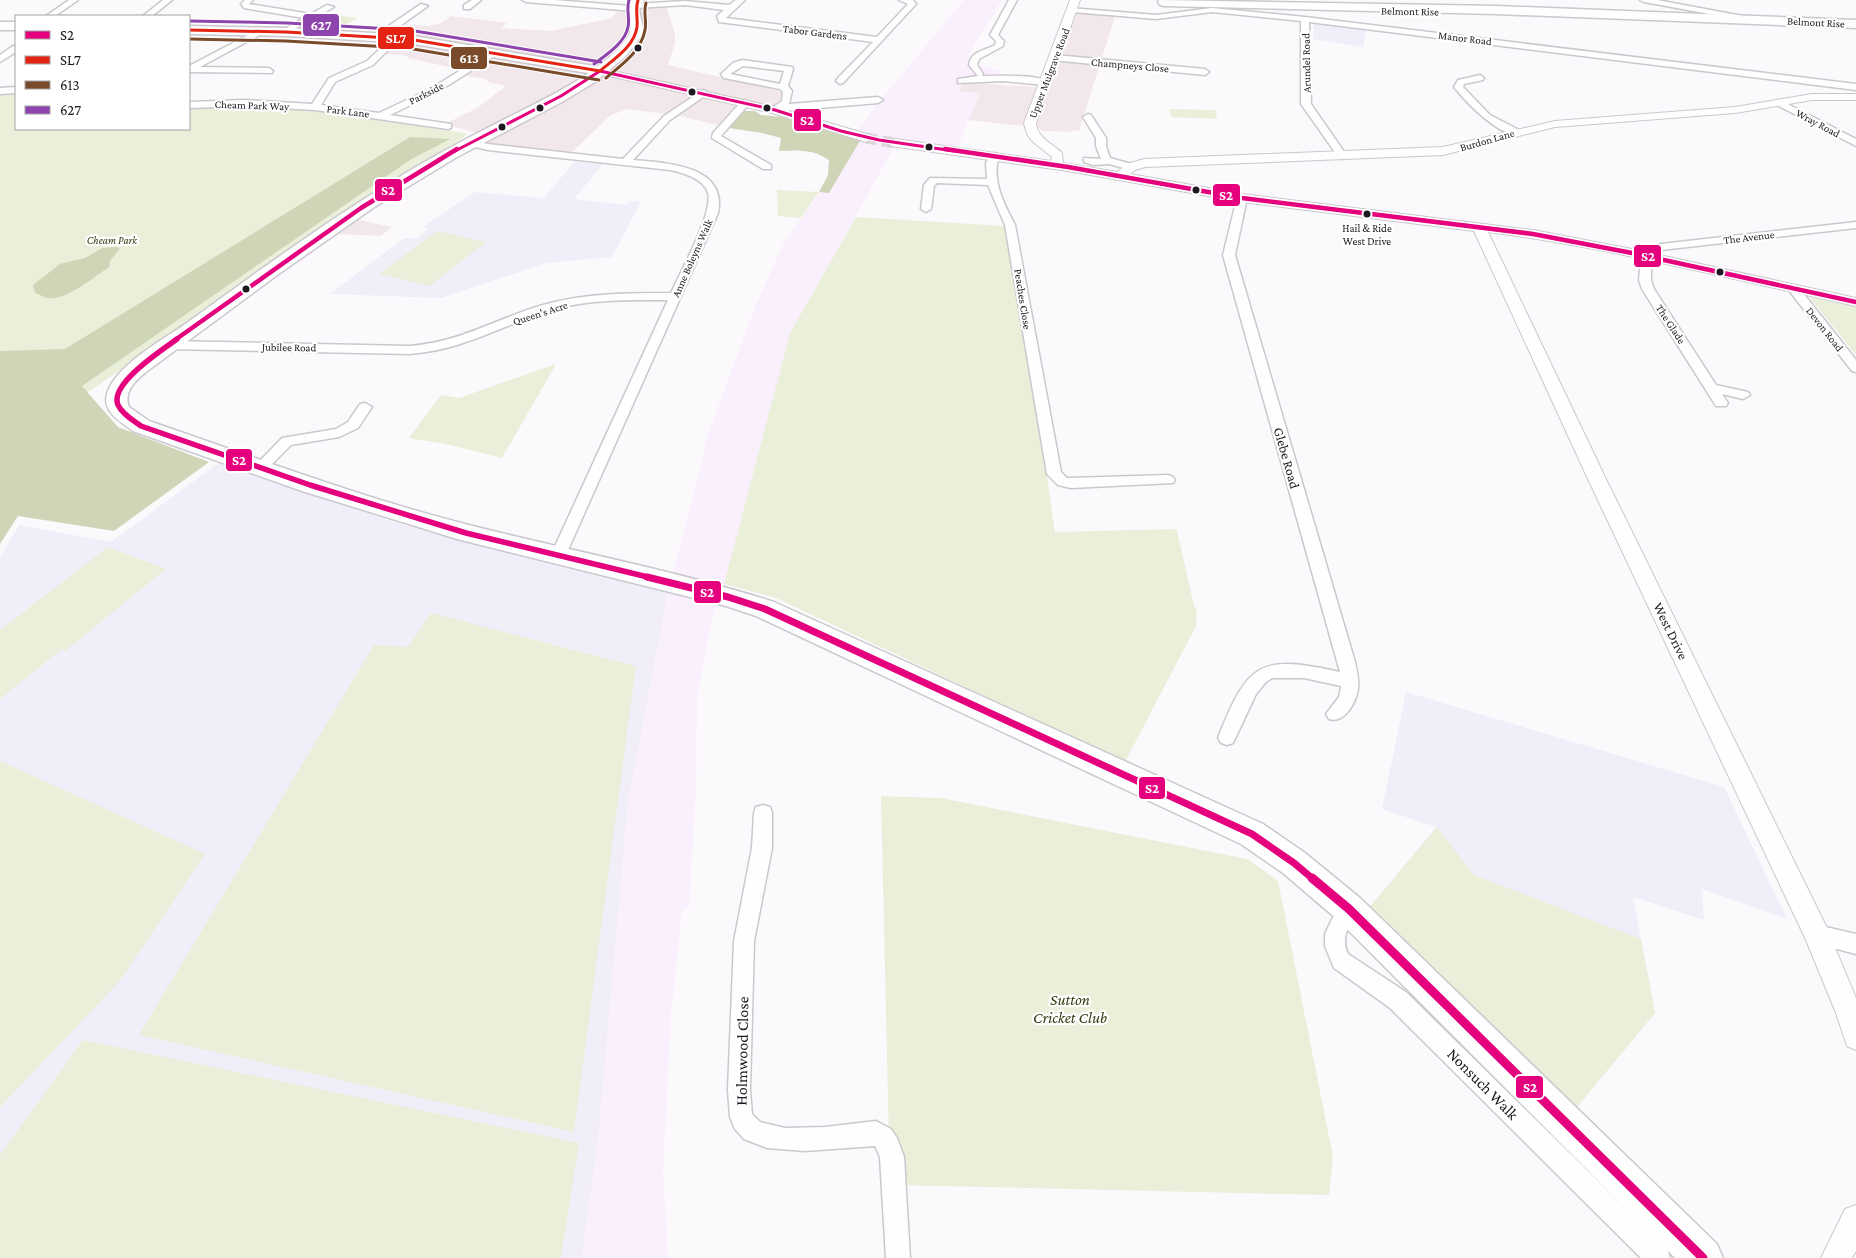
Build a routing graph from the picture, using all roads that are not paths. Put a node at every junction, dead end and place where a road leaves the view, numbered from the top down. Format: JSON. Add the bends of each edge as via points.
{"nodes":[{"id":1,"x":74,"y":0,"type":"edge"},
{"id":2,"x":168,"y":0,"type":"edge"},
{"id":3,"x":249,"y":0,"type":"edge"},
{"id":4,"x":477,"y":0,"type":"edge"},
{"id":5,"x":526,"y":0,"type":"edge"},
{"id":6,"x":741,"y":0,"type":"edge"},
{"id":7,"x":903,"y":0,"type":"edge"},
{"id":8,"x":1013,"y":0,"type":"edge"},
{"id":9,"x":1644,"y":0,"type":"edge"},
{"id":10,"x":1150,"y":1,"type":"edge"},
{"id":11,"x":429,"y":3,"type":"edge"},
{"id":12,"x":636,"y":5,"type":"edge"},
{"id":13,"x":1074,"y":5,"type":"edge"},
{"id":14,"x":330,"y":7,"type":"dead end"},
{"id":15,"x":467,"y":7,"type":"dead end"},
{"id":16,"x":731,"y":8,"type":"junction"},
{"id":17,"x":1309,"y":11,"type":"edge"},
{"id":18,"x":52,"y":15,"type":"edge"},
{"id":19,"x":148,"y":15,"type":"edge"},
{"id":20,"x":312,"y":16,"type":"junction"},
{"id":21,"x":1748,"y":19,"type":"junction"},
{"id":22,"x":1856,"y":24,"type":"edge"},
{"id":23,"x":0,"y":26,"type":"edge"},
{"id":24,"x":15,"y":26,"type":"edge"},
{"id":25,"x":190,"y":30,"type":"edge"},
{"id":26,"x":261,"y":32,"type":"junction"},
{"id":27,"x":286,"y":32,"type":"junction"},
{"id":28,"x":879,"y":40,"type":"junction"},
{"id":29,"x":382,"y":42,"type":"junction"},
{"id":30,"x":15,"y":49,"type":"edge"},
{"id":31,"x":495,"y":53,"type":"junction"},
{"id":32,"x":1055,"y":58,"type":"junction"},
{"id":33,"x":0,"y":59,"type":"edge"},
{"id":34,"x":190,"y":69,"type":"edge"},
{"id":35,"x":269,"y":71,"type":"dead end"},
{"id":36,"x":600,"y":71,"type":"junction"},
{"id":37,"x":1205,"y":72,"type":"dead end"},
{"id":38,"x":978,"y":74,"type":"junction"},
{"id":39,"x":1480,"y":78,"type":"dead end"},
{"id":40,"x":840,"y":81,"type":"dead end"},
{"id":41,"x":961,"y":81,"type":"dead end"},
{"id":42,"x":1045,"y":82,"type":"junction"},
{"id":43,"x":1856,"y":86,"type":"edge"},
{"id":44,"x":783,"y":88,"type":"junction"},
{"id":45,"x":15,"y":90,"type":"edge"},
{"id":46,"x":0,"y":91,"type":"edge"},
{"id":47,"x":703,"y":93,"type":"junction"},
{"id":48,"x":1856,"y":97,"type":"edge"},
{"id":49,"x":878,"y":100,"type":"dead end"},
{"id":50,"x":745,"y":103,"type":"junction"},
{"id":51,"x":1780,"y":103,"type":"junction"},
{"id":52,"x":190,"y":105,"type":"edge"},
{"id":53,"x":315,"y":107,"type":"junction"},
{"id":54,"x":778,"y":108,"type":"junction"},
{"id":55,"x":381,"y":116,"type":"junction"},
{"id":56,"x":1088,"y":117,"type":"dead end"},
{"id":57,"x":448,"y":126,"type":"dead end"},
{"id":58,"x":1096,"y":128,"type":"junction"},
{"id":59,"x":1082,"y":129,"type":"dead end"},
{"id":60,"x":1516,"y":132,"type":"junction"},
{"id":61,"x":866,"y":138,"type":"tunnel mouth"},
{"id":62,"x":470,"y":143,"type":"junction"},
{"id":63,"x":895,"y":143,"type":"tunnel mouth"},
{"id":64,"x":1856,"y":143,"type":"edge"},
{"id":65,"x":994,"y":156,"type":"junction"},
{"id":66,"x":1342,"y":156,"type":"junction"},
{"id":67,"x":1088,"y":160,"type":"dead end"},
{"id":68,"x":1108,"y":161,"type":"junction"},
{"id":69,"x":626,"y":162,"type":"junction"},
{"id":70,"x":1062,"y":166,"type":"junction"},
{"id":71,"x":767,"y":167,"type":"dead end"},
{"id":72,"x":1131,"y":167,"type":"junction"},
{"id":73,"x":1120,"y":176,"type":"junction"},
{"id":74,"x":993,"y":182,"type":"junction"},
{"id":75,"x":1242,"y":198,"type":"junction"},
{"id":76,"x":926,"y":209,"type":"dead end"},
{"id":77,"x":1856,"y":225,"type":"edge"},
{"id":78,"x":1479,"y":227,"type":"junction"},
{"id":79,"x":1646,"y":256,"type":"junction"},
{"id":80,"x":1797,"y":289,"type":"junction"},
{"id":81,"x":675,"y":296,"type":"junction"},
{"id":82,"x":1856,"y":302,"type":"edge"},
{"id":83,"x":169,"y":345,"type":"junction"},
{"id":84,"x":409,"y":350,"type":"joint"},
{"id":85,"x":1856,"y":368,"type":"edge"},
{"id":86,"x":1712,"y":388,"type":"junction"},
{"id":87,"x":1743,"y":395,"type":"dead end"},
{"id":88,"x":1721,"y":403,"type":"dead end"},
{"id":89,"x":365,"y":407,"type":"dead end"},
{"id":90,"x":270,"y":439,"type":"dead end"},
{"id":91,"x":287,"y":440,"type":"junction"},
{"id":92,"x":260,"y":468,"type":"junction"},
{"id":93,"x":1168,"y":480,"type":"dead end"},
{"id":94,"x":559,"y":555,"type":"junction"},
{"id":95,"x":1350,"y":681,"type":"junction"},
{"id":96,"x":1335,"y":714,"type":"dead end"},
{"id":97,"x":1227,"y":738,"type":"dead end"},
{"id":98,"x":763,"y":813,"type":"dead end"},
{"id":99,"x":1349,"y":909,"type":"junction"},
{"id":100,"x":1817,"y":935,"type":"junction"},
{"id":101,"x":1856,"y":944,"type":"edge"},
{"id":102,"x":1856,"y":1037,"type":"edge"},
{"id":103,"x":892,"y":1157,"type":"joint"},
{"id":104,"x":1856,"y":1220,"type":"edge"},
{"id":105,"x":898,"y":1258,"type":"edge"},
{"id":106,"x":1658,"y":1258,"type":"edge"},
{"id":107,"x":1703,"y":1258,"type":"edge"},
{"id":108,"x":1836,"y":1258,"type":"edge"}],
"edges":[{"from":1,"to":18,"type":"street"},
{"from":2,"to":19,"type":"street"},
{"from":3,"to":20,"type":"street","via":[[245,4],[247,6]]},
{"from":4,"to":15,"type":"street"},
{"from":5,"to":12,"type":"street"},
{"from":6,"to":16,"type":"street"},
{"from":7,"to":28,"type":"street","via":[[912,4]]},
{"from":8,"to":38,"type":"street","via":[[994,35],[1000,41],[999,46],[975,57],[972,62]]},
{"from":9,"to":21,"type":"street"},
{"from":10,"to":17,"type":"highway","name":"Belmont Rise"},
{"from":11,"to":29,"type":"street","name":"Park Lane"},
{"from":12,"to":16,"type":"street","via":[[685,4]]},
{"from":12,"to":36,"type":"highway","via":[[636,35]]},
{"from":13,"to":17,"type":"street","name":"Manor Road","via":[[1156,17],[1212,10]]},
{"from":13,"to":32,"type":"street","name":"Upper Mulgrave Road"},
{"from":14,"to":20,"type":"street"},
{"from":16,"to":28,"type":"street","name":"Tabor Gardens","via":[[721,16],[722,20]]},
{"from":17,"to":21,"type":"highway","name":"Belmont Rise"},
{"from":17,"to":43,"type":"street","name":"Manor Road"},
{"from":17,"to":66,"type":"street","name":"Arundel Road","via":[[1306,104]]},
{"from":20,"to":27,"type":"street"},
{"from":21,"to":22,"type":"highway","name":"Belmont Rise"},
{"from":23,"to":24,"type":"main road"},
{"from":25,"to":26,"type":"main road"},
{"from":26,"to":27,"type":"main road"},
{"from":26,"to":34,"type":"street"},
{"from":27,"to":29,"type":"main road"},
{"from":28,"to":40,"type":"street"},
{"from":29,"to":31,"type":"main road","via":[[415,40]]},
{"from":29,"to":53,"type":"street","name":"Park Lane","via":[[370,63],[332,80]]},
{"from":30,"to":33,"type":"street"},
{"from":31,"to":36,"type":"main road"},
{"from":31,"to":55,"type":"street","name":"Parkside","via":[[440,87]]},
{"from":32,"to":37,"type":"street","name":"Champneys Close"},
{"from":32,"to":42,"type":"street","name":"Upper Mulgrave Road"},
{"from":34,"to":35,"type":"street"},
{"from":36,"to":47,"type":"street"},
{"from":36,"to":62,"type":"highway","via":[[566,95]]},
{"from":38,"to":41,"type":"street"},
{"from":38,"to":42,"type":"street"},
{"from":39,"to":60,"type":"street","via":[[1461,82],[1458,87],[1487,117]]},
{"from":42,"to":70,"type":"street","name":"Upper Mulgrave Road","via":[[1030,128],[1039,142],[1058,156]]},
{"from":44,"to":44,"type":"street","via":[[789,70],[786,68],[742,63],[725,74]]},
{"from":44,"to":54,"type":"street","via":[[788,91],[786,102]]},
{"from":45,"to":46,"type":"street"},
{"from":47,"to":50,"type":"street"},
{"from":47,"to":69,"type":"street","via":[[667,118]]},
{"from":48,"to":51,"type":"street","name":"Burdon Lane"},
{"from":49,"to":54,"type":"street"},
{"from":50,"to":54,"type":"street"},
{"from":50,"to":71,"type":"street","via":[[718,132],[717,138]]},
{"from":51,"to":60,"type":"street","name":"Burdon Lane","via":[[1735,110],[1568,122]]},
{"from":51,"to":64,"type":"street","name":"Wray Road"},
{"from":52,"to":53,"type":"street","name":"Cheam Park Way"},
{"from":53,"to":55,"type":"street","name":"Park Lane"},
{"from":54,"to":61,"type":"street"},
{"from":55,"to":57,"type":"street","name":"Park Lane"},
{"from":56,"to":58,"type":"street"},
{"from":58,"to":59,"type":"street"},
{"from":58,"to":68,"type":"street"},
{"from":60,"to":66,"type":"street","name":"Burdon Lane","via":[[1443,151]]},
{"from":62,"to":69,"type":"street","name":"Anne Boleyns Walk"},
{"from":62,"to":83,"type":"highway","via":[[377,198]]},
{"from":63,"to":65,"type":"street"},
{"from":65,"to":70,"type":"street"},
{"from":65,"to":74,"type":"street","name":"Peaches Close","via":[[991,165]]},
{"from":66,"to":72,"type":"street","name":"Burdon Lane","via":[[1157,162]]},
{"from":67,"to":68,"type":"street"},
{"from":68,"to":72,"type":"street"},
{"from":69,"to":81,"type":"street","name":"Anne Boleyns Walk","via":[[681,169],[703,180],[716,199],[713,213]]},
{"from":70,"to":73,"type":"street"},
{"from":72,"to":73,"type":"street","name":"Burdon Lane"},
{"from":73,"to":75,"type":"street"},
{"from":74,"to":76,"type":"street","via":[[934,180],[929,185]]},
{"from":74,"to":93,"type":"street","name":"Peaches Close","via":[[997,201],[1010,224],[1055,445],[1054,474],[1062,482]]},
{"from":75,"to":78,"type":"street"},
{"from":75,"to":95,"type":"street","name":"Glebe Road","via":[[1229,255],[1348,662]]},
{"from":77,"to":79,"type":"street","name":"The Avenue","via":[[1661,247],[1649,250]]},
{"from":78,"to":79,"type":"street"},
{"from":78,"to":100,"type":"street","name":"West Drive"},
{"from":79,"to":80,"type":"street"},
{"from":79,"to":86,"type":"street","name":"The Glade","via":[[1648,289]]},
{"from":80,"to":82,"type":"street"},
{"from":80,"to":85,"type":"street","name":"Devon Road"},
{"from":81,"to":84,"type":"street","name":"Queen's Acre","via":[[610,298],[565,304],[449,346]]},
{"from":81,"to":94,"type":"street","name":"Anne Boleyns Walk"},
{"from":83,"to":84,"type":"street","name":"Jubilee Road"},
{"from":83,"to":92,"type":"highway","via":[[125,381],[117,396],[119,410],[141,426]]},
{"from":86,"to":87,"type":"street"},
{"from":86,"to":88,"type":"street","name":"The Glade"},
{"from":89,"to":91,"type":"street","via":[[353,425],[339,433]]},
{"from":90,"to":91,"type":"street"},
{"from":91,"to":92,"type":"street"},
{"from":92,"to":94,"type":"highway","via":[[466,533]]},
{"from":94,"to":99,"type":"highway","via":[[728,597],[790,620],[1252,834]]},
{"from":95,"to":96,"type":"street","name":"Glebe Road","via":[[1348,700]]},
{"from":95,"to":97,"type":"street","via":[[1281,669],[1261,676],[1235,717]]},
{"from":98,"to":103,"type":"street","name":"Holmwood Close","via":[[762,848],[744,941],[739,1105],[744,1121],[753,1130],[772,1138],[795,1140],[876,1133],[889,1143]]},
{"from":99,"to":106,"type":"street","name":"Nonsuch Walk","via":[[1339,921],[1334,935],[1341,961],[1398,1000]]},
{"from":99,"to":107,"type":"highway"},
{"from":100,"to":101,"type":"street"},
{"from":100,"to":102,"type":"street","name":"West Drive"},
{"from":103,"to":105,"type":"street"},
{"from":104,"to":108,"type":"street"}]}
